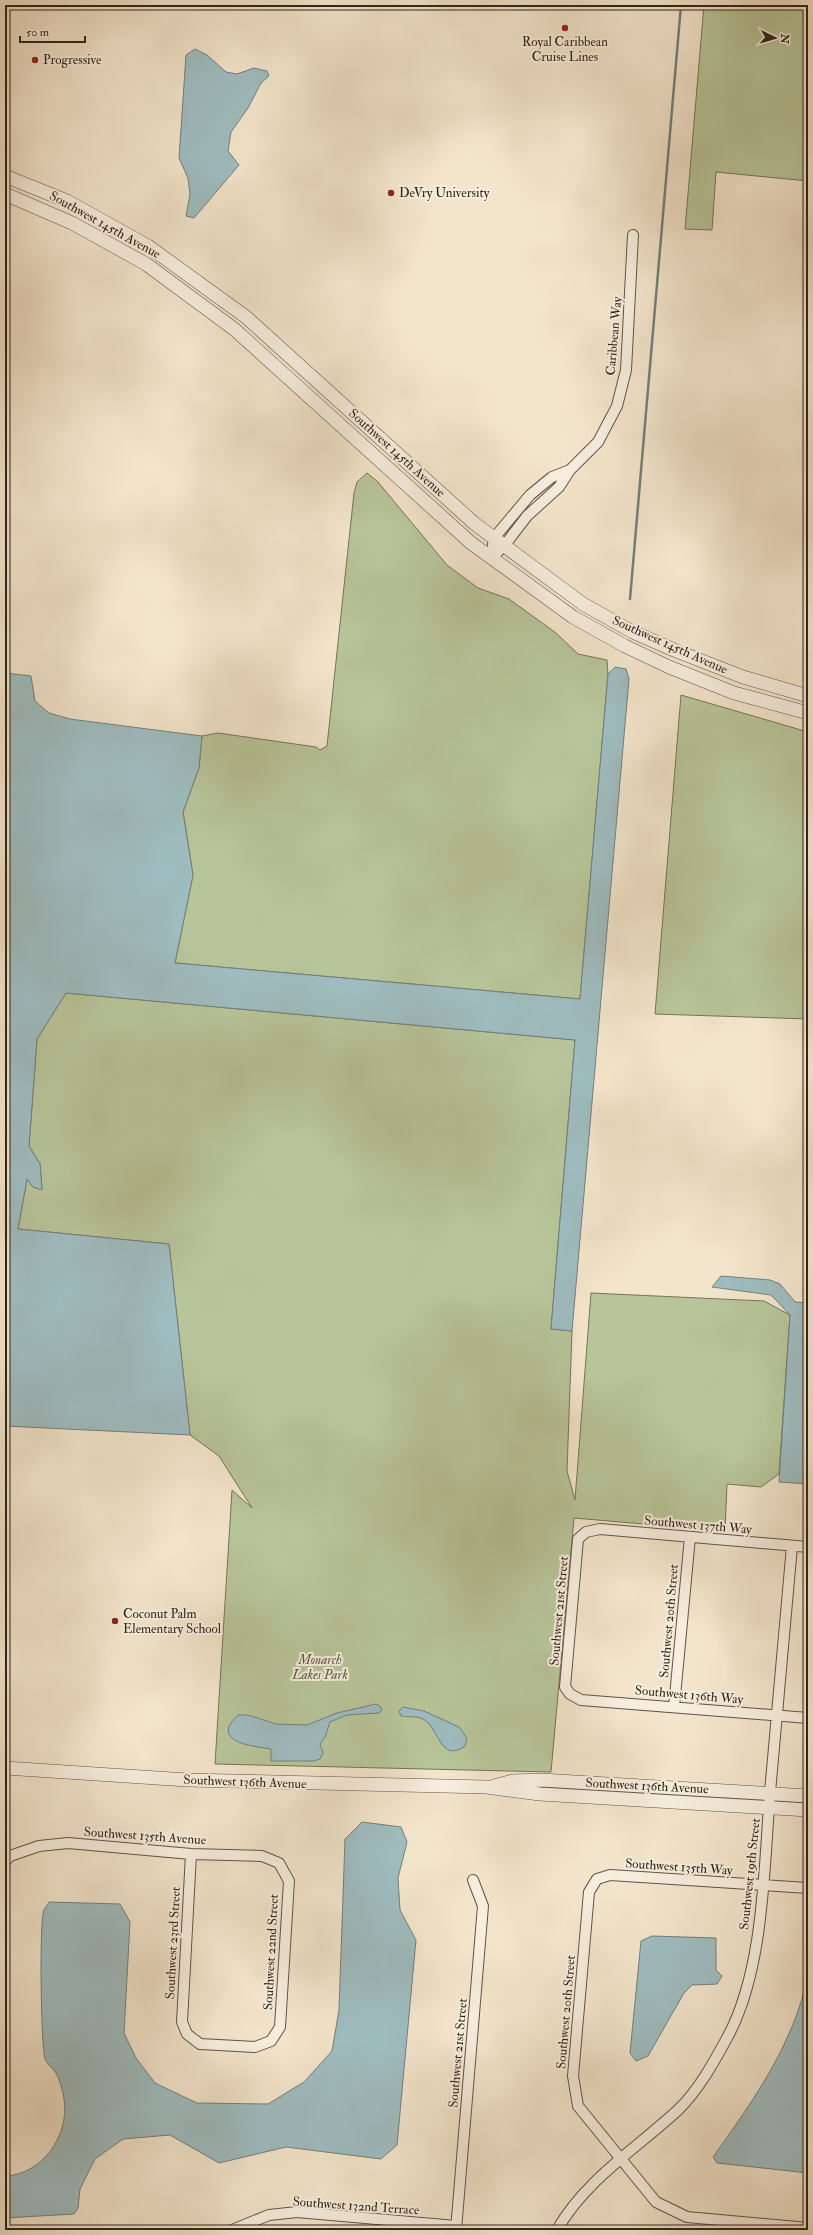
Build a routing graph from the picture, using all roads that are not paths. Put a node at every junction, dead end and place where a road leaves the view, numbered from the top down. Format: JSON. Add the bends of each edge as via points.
{"nodes":[{"id":1,"x":5,"y":176,"type":"edge"},
{"id":2,"x":5,"y":194,"type":"edge"},
{"id":3,"x":634,"y":235,"type":"dead end"},
{"id":4,"x":570,"y":470,"type":"junction"},
{"id":5,"x":494,"y":538,"type":"junction"},
{"id":6,"x":504,"y":546,"type":"junction"},
{"id":7,"x":491,"y":558,"type":"junction"},
{"id":8,"x":808,"y":696,"type":"edge"},
{"id":9,"x":808,"y":713,"type":"edge"},
{"id":10,"x":586,"y":1532,"type":"joint"},
{"id":11,"x":690,"y":1537,"type":"junction"},
{"id":12,"x":792,"y":1546,"type":"junction"},
{"id":13,"x":808,"y":1547,"type":"edge"},
{"id":14,"x":570,"y":1694,"type":"joint"},
{"id":15,"x":674,"y":1707,"type":"junction"},
{"id":16,"x":777,"y":1716,"type":"junction"},
{"id":17,"x":808,"y":1718,"type":"edge"},
{"id":18,"x":5,"y":1768,"type":"edge"},
{"id":19,"x":486,"y":1787,"type":"junction"},
{"id":20,"x":770,"y":1794,"type":"junction"},
{"id":21,"x":808,"y":1796,"type":"edge"},
{"id":22,"x":769,"y":1808,"type":"junction"},
{"id":23,"x":808,"y":1810,"type":"edge"},
{"id":24,"x":191,"y":1854,"type":"junction"},
{"id":25,"x":7,"y":1859,"type":"edge"},
{"id":26,"x":279,"y":1864,"type":"joint"},
{"id":27,"x":597,"y":1879,"type":"joint"},
{"id":28,"x":473,"y":1880,"type":"dead end"},
{"id":29,"x":762,"y":1885,"type":"junction"},
{"id":30,"x":808,"y":1888,"type":"edge"},
{"id":31,"x":271,"y":2041,"type":"joint"},
{"id":32,"x":620,"y":2158,"type":"junction"},
{"id":33,"x":456,"y":2228,"type":"edge"},
{"id":34,"x":808,"y":2228,"type":"edge"},
{"id":35,"x":232,"y":2230,"type":"edge"},
{"id":36,"x":557,"y":2230,"type":"edge"}],
"edges":[{"from":1,"to":5,"type":"street","name":"Southwest 145th Avenue","via":[[67,201],[148,246],[246,317],[475,524]]},
{"from":2,"to":7,"type":"street","name":"Southwest 145th Avenue","via":[[72,223],[146,264],[234,329],[471,543]]},
{"from":3,"to":4,"type":"street","name":"Caribbean Way","via":[[626,370],[617,406],[598,442]]},
{"from":4,"to":5,"type":"street","name":"Caribbean Way","via":[[552,477],[530,495]]},
{"from":4,"to":6,"type":"street","name":"Caribbean Way","via":[[559,487],[527,516]]},
{"from":5,"to":6,"type":"street","name":"Southwest 145th Avenue"},
{"from":5,"to":7,"type":"street"},
{"from":6,"to":7,"type":"street","name":"Caribbean Way"},
{"from":6,"to":8,"type":"street","name":"Southwest 145th Avenue","via":[[583,604],[633,632],[743,678]]},
{"from":7,"to":9,"type":"street","name":"Southwest 145th Avenue","via":[[573,617],[625,646],[669,667],[734,692]]},
{"from":10,"to":11,"type":"street","name":"Southwest 137th Way","via":[[600,1529]]},
{"from":10,"to":14,"type":"street","name":"Southwest 21st Street","via":[[578,1539],[565,1687]]},
{"from":11,"to":12,"type":"street","name":"Southwest 137th Way"},
{"from":11,"to":15,"type":"street","name":"Southwest 20th Street"},
{"from":12,"to":13,"type":"street","name":"Southwest 137th Way"},
{"from":12,"to":16,"type":"street","name":"Southwest 19th Street"},
{"from":14,"to":15,"type":"street","name":"Southwest 136th Way","via":[[581,1700]]},
{"from":15,"to":16,"type":"street","name":"Southwest 136th Way"},
{"from":16,"to":17,"type":"street","name":"Southwest 136th Way"},
{"from":16,"to":20,"type":"street","name":"Southwest 19th Street"},
{"from":18,"to":19,"type":"street","name":"Southwest 136th Avenue","via":[[187,1780]]},
{"from":19,"to":20,"type":"street","name":"Southwest 136th Avenue","via":[[541,1780]]},
{"from":19,"to":22,"type":"street","name":"Southwest 136th Avenue","via":[[540,1794]]},
{"from":20,"to":21,"type":"street","name":"Southwest 136th Avenue"},
{"from":20,"to":22,"type":"street","name":"Southwest 19th Street"},
{"from":22,"to":23,"type":"street","name":"Southwest 136th Avenue"},
{"from":22,"to":29,"type":"street","name":"Southwest 19th Street"},
{"from":24,"to":25,"type":"street","name":"Southwest 135th Avenue","via":[[68,1844],[39,1846]]},
{"from":24,"to":26,"type":"street","name":"Southwest 135th Avenue","via":[[262,1856]]},
{"from":24,"to":31,"type":"street","name":"Southwest 23rd Street","via":[[182,2022],[186,2034],[200,2044],[255,2048]]},
{"from":26,"to":31,"type":"street","name":"Southwest 22nd Street","via":[[289,1881],[280,2028]]},
{"from":27,"to":29,"type":"street","name":"Southwest 135th Way","via":[[610,1876]]},
{"from":27,"to":32,"type":"street","name":"Southwest 20th Street","via":[[589,1892],[573,2076],[578,2106]]},
{"from":28,"to":33,"type":"street","name":"Southwest 21st Street","via":[[483,1906]]},
{"from":29,"to":30,"type":"street","name":"Southwest 135th Way"},
{"from":29,"to":32,"type":"street","name":"Southwest 19th Street","via":[[754,1961],[743,2004],[728,2038],[679,2109]]},
{"from":32,"to":34,"type":"street","name":"Southwest 20th Street","via":[[656,2202],[687,2217]]},
{"from":32,"to":36,"type":"street","name":"Southwest 19th Street","via":[[571,2207]]},
{"from":33,"to":35,"type":"street","name":"Southwest 132nd Terrace","via":[[297,2212],[269,2215]]}]}
